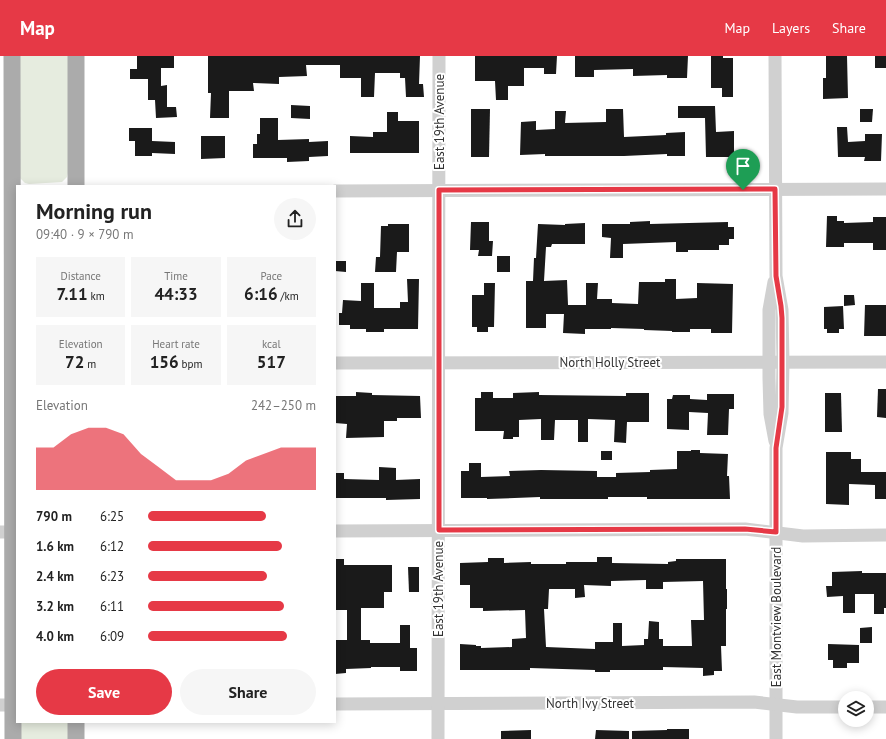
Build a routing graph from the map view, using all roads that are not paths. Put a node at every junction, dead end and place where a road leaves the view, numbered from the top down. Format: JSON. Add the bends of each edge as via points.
{"nodes":[{"id":1,"x":12,"y":56,"type":"edge"},
{"id":2,"x":76,"y":56,"type":"edge"},
{"id":3,"x":439,"y":56,"type":"edge"},
{"id":4,"x":775,"y":56,"type":"edge"},
{"id":5,"x":76,"y":185,"type":"edge"},
{"id":6,"x":775,"y":189,"type":"junction"},
{"id":7,"x":886,"y":189,"type":"edge"},
{"id":8,"x":439,"y":190,"type":"junction"},
{"id":9,"x":336,"y":191,"type":"edge"},
{"id":10,"x":10,"y":192,"type":"edge"},
{"id":11,"x":776,"y":276,"type":"junction"},
{"id":12,"x":438,"y":362,"type":"junction"},
{"id":13,"x":769,"y":362,"type":"junction"},
{"id":14,"x":782,"y":362,"type":"junction"},
{"id":15,"x":886,"y":362,"type":"edge"},
{"id":16,"x":336,"y":363,"type":"edge"},
{"id":17,"x":10,"y":364,"type":"edge"},
{"id":18,"x":776,"y":448,"type":"junction"},
{"id":19,"x":439,"y":530,"type":"junction"},
{"id":20,"x":336,"y":531,"type":"edge"},
{"id":21,"x":10,"y":532,"type":"edge"},
{"id":22,"x":776,"y":532,"type":"junction"},
{"id":23,"x":886,"y":535,"type":"edge"},
{"id":24,"x":336,"y":704,"type":"edge"},
{"id":25,"x":438,"y":704,"type":"junction"},
{"id":26,"x":6,"y":705,"type":"edge"},
{"id":27,"x":776,"y":705,"type":"junction"},
{"id":28,"x":838,"y":707,"type":"edge"},
{"id":29,"x":874,"y":707,"type":"edge"},
{"id":30,"x":886,"y":707,"type":"edge"},
{"id":31,"x":76,"y":723,"type":"edge"},
{"id":32,"x":13,"y":739,"type":"edge"},
{"id":33,"x":76,"y":739,"type":"edge"},
{"id":34,"x":438,"y":739,"type":"edge"},
{"id":35,"x":776,"y":739,"type":"edge"}],
"edges":[{"from":1,"to":10,"type":"main road"},
{"from":2,"to":5,"type":"main road"},
{"from":3,"to":8,"type":"street","name":"East 19th Avenue"},
{"from":4,"to":6,"type":"street","name":"East Montview Boulevard"},
{"from":6,"to":7,"type":"street"},
{"from":6,"to":8,"type":"street"},
{"from":6,"to":11,"type":"street","name":"East Montview Boulevard"},
{"from":8,"to":9,"type":"street"},
{"from":8,"to":12,"type":"street","name":"East 19th Avenue"},
{"from":10,"to":17,"type":"main road"},
{"from":11,"to":13,"type":"street","name":"East Montview Boulevard","via":[[769,310]]},
{"from":11,"to":14,"type":"street","name":"East Montview Boulevard","via":[[782,310]]},
{"from":12,"to":13,"type":"street","name":"North Holly Street"},
{"from":12,"to":16,"type":"street","name":"North Holly Street"},
{"from":12,"to":19,"type":"street","name":"East 19th Avenue"},
{"from":13,"to":14,"type":"street","name":"North Holly Street"},
{"from":13,"to":18,"type":"street","name":"East Montview Boulevard","via":[[770,414]]},
{"from":14,"to":15,"type":"street","name":"North Holly Street"},
{"from":14,"to":18,"type":"street","name":"East Montview Boulevard","via":[[782,413]]},
{"from":17,"to":21,"type":"main road"},
{"from":18,"to":22,"type":"street","name":"East Montview Boulevard"},
{"from":19,"to":20,"type":"street"},
{"from":19,"to":22,"type":"street","via":[[745,529]]},
{"from":19,"to":25,"type":"street","name":"East 19th Avenue"},
{"from":21,"to":26,"type":"main road"},
{"from":22,"to":23,"type":"street","via":[[803,536]]},
{"from":22,"to":27,"type":"street","name":"East Montview Boulevard"},
{"from":24,"to":25,"type":"street","name":"North Ivy Street"},
{"from":25,"to":27,"type":"street","name":"North Ivy Street","via":[[754,702]]},
{"from":25,"to":34,"type":"street","name":"East 19th Avenue"},
{"from":26,"to":32,"type":"main road"},
{"from":27,"to":28,"type":"street","name":"North Ivy Street"},
{"from":27,"to":35,"type":"street","name":"East Montview Boulevard"},
{"from":29,"to":30,"type":"street"},
{"from":31,"to":33,"type":"main road"}]}
